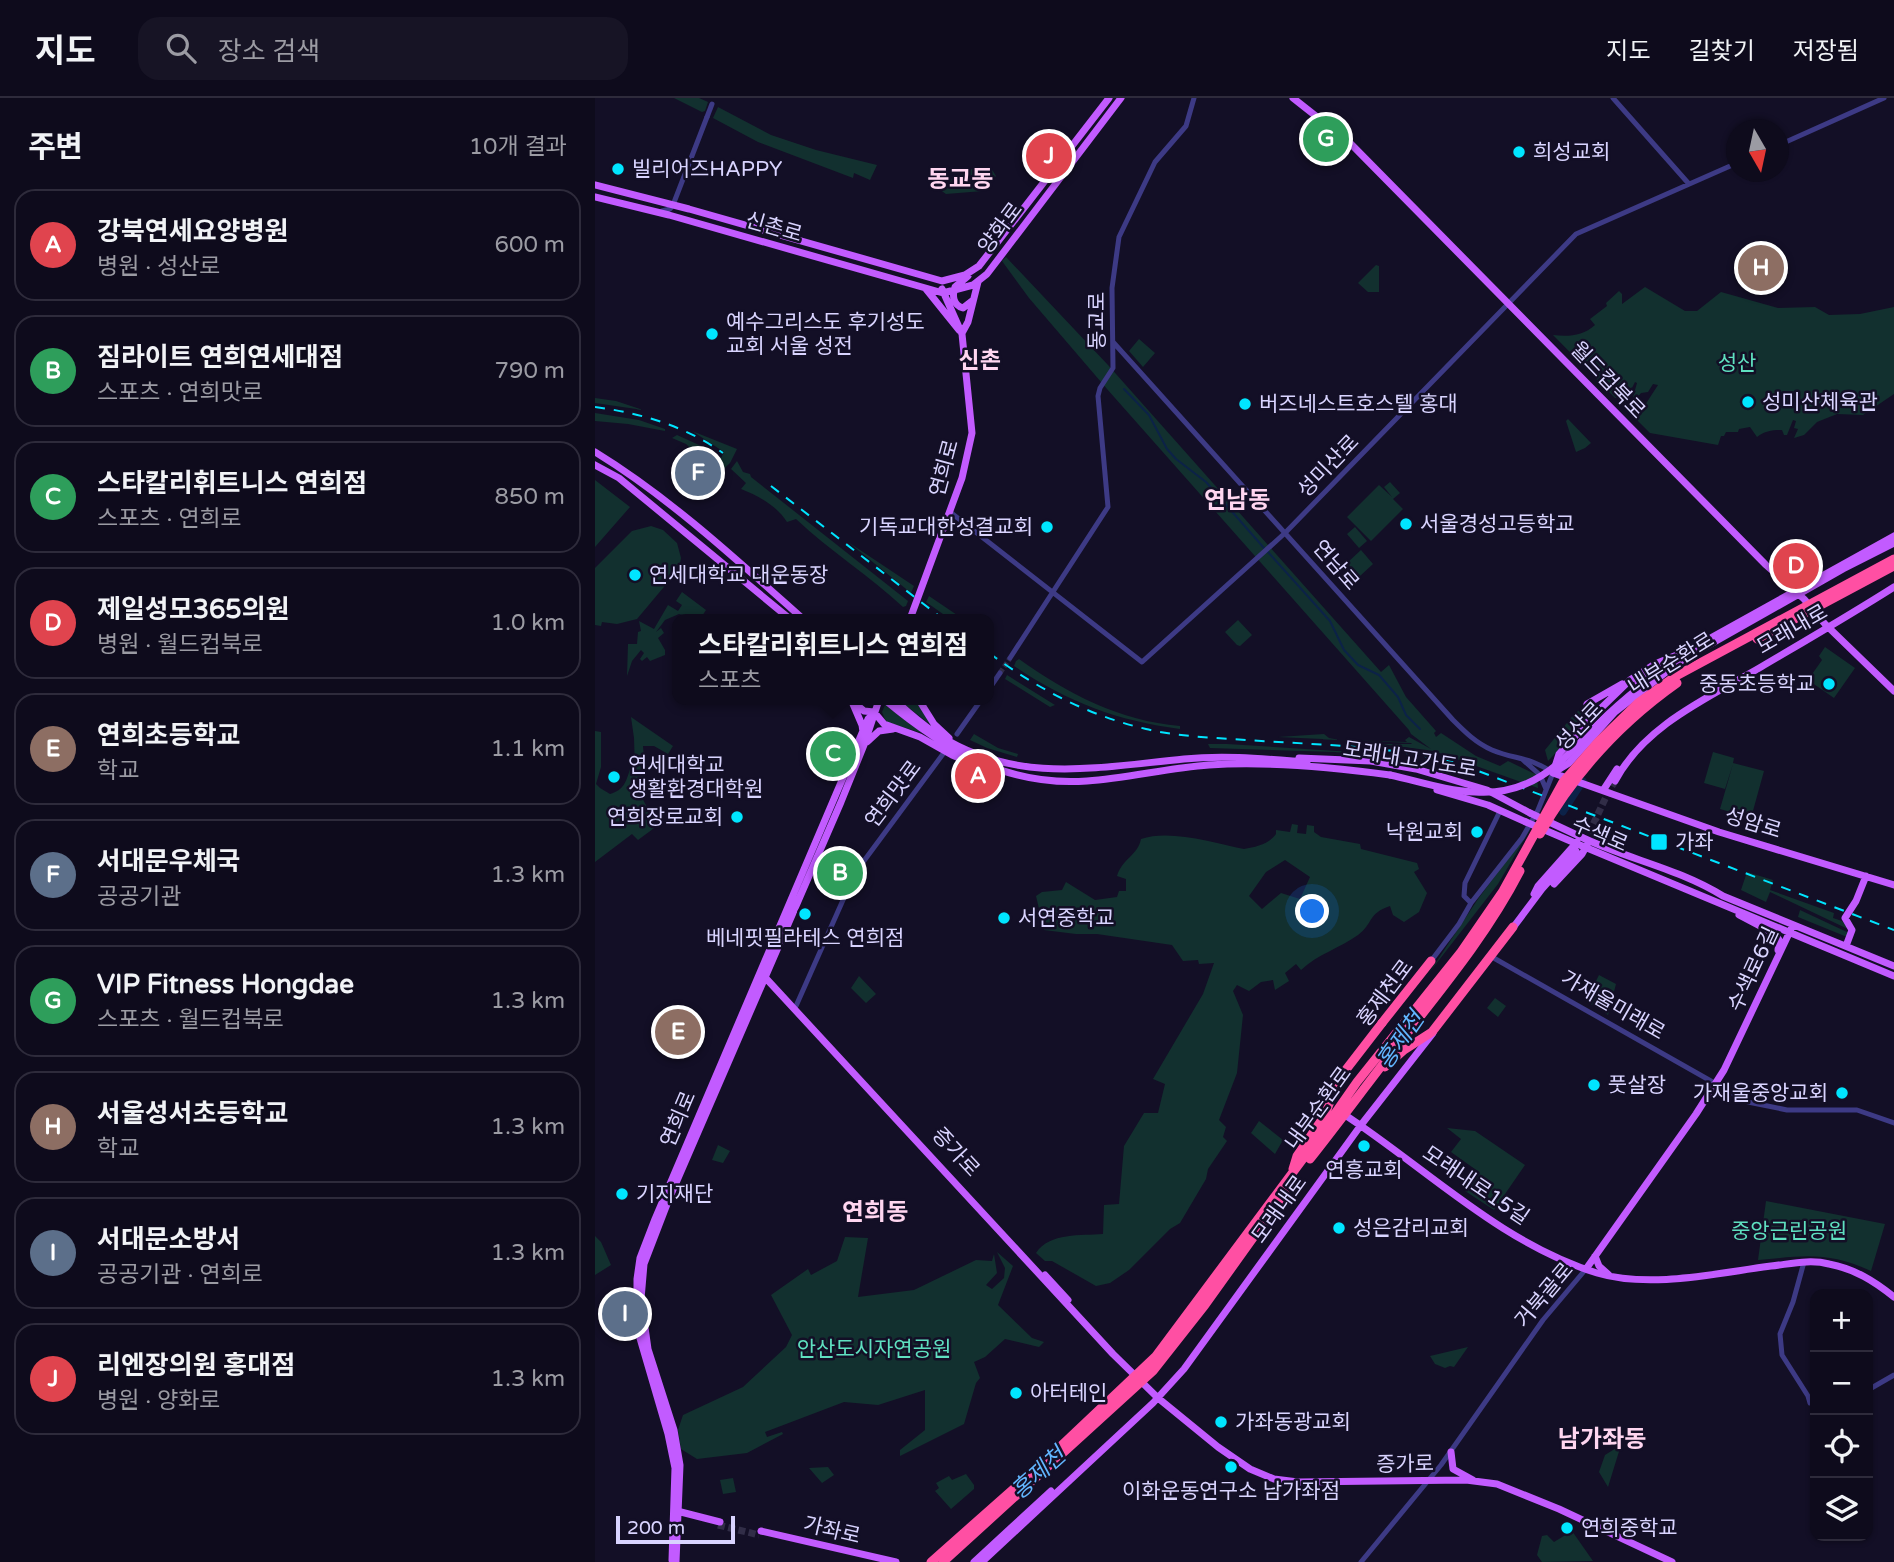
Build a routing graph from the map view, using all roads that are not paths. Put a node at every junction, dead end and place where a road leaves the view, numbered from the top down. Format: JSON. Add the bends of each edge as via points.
{"nodes":[{"id":1,"x":1109,"y":98,"type":"edge"},
{"id":2,"x":1121,"y":98,"type":"edge"},
{"id":3,"x":1194,"y":98,"type":"edge"},
{"id":4,"x":1293,"y":98,"type":"edge"},
{"id":5,"x":1613,"y":98,"type":"edge"},
{"id":6,"x":1884,"y":98,"type":"edge"},
{"id":7,"x":713,"y":101,"type":"edge"},
{"id":8,"x":1789,"y":141,"type":"edge"},
{"id":9,"x":1726,"y":168,"type":"edge"},
{"id":10,"x":1689,"y":184,"type":"junction"},
{"id":11,"x":595,"y":185,"type":"edge"},
{"id":12,"x":595,"y":197,"type":"edge"},
{"id":13,"x":673,"y":205,"type":"junction"},
{"id":14,"x":646,"y":209,"type":"junction"},
{"id":15,"x":972,"y":272,"type":"junction"},
{"id":16,"x":942,"y":281,"type":"junction"},
{"id":17,"x":978,"y":282,"type":"junction"},
{"id":18,"x":926,"y":289,"type":"junction"},
{"id":19,"x":953,"y":290,"type":"junction"},
{"id":20,"x":943,"y":293,"type":"junction"},
{"id":21,"x":972,"y":302,"type":"junction"},
{"id":22,"x":1508,"y":304,"type":"junction"},
{"id":23,"x":962,"y":334,"type":"junction"},
{"id":24,"x":1113,"y":342,"type":"junction"},
{"id":25,"x":595,"y":452,"type":"edge"},
{"id":26,"x":595,"y":465,"type":"edge"},
{"id":27,"x":629,"y":486,"type":"junction"},
{"id":28,"x":659,"y":511,"type":"junction"},
{"id":29,"x":950,"y":512,"type":"junction"},
{"id":30,"x":1285,"y":533,"type":"junction"},
{"id":31,"x":1894,"y":536,"type":"edge"},
{"id":32,"x":1894,"y":543,"type":"edge"},
{"id":33,"x":1894,"y":565,"type":"edge"},
{"id":34,"x":1894,"y":587,"type":"edge"},
{"id":35,"x":1053,"y":591,"type":"junction"},
{"id":36,"x":1799,"y":594,"type":"junction"},
{"id":37,"x":784,"y":614,"type":"edge"},
{"id":38,"x":797,"y":614,"type":"edge"},
{"id":39,"x":913,"y":614,"type":"edge"},
{"id":40,"x":1827,"y":626,"type":"junction"},
{"id":41,"x":1689,"y":650,"type":"junction"},
{"id":42,"x":1010,"y":658,"type":"tunnel mouth"},
{"id":43,"x":1679,"y":662,"type":"junction"},
{"id":44,"x":1000,"y":673,"type":"tunnel mouth"},
{"id":45,"x":1630,"y":680,"type":"junction"},
{"id":46,"x":994,"y":682,"type":"edge"},
{"id":47,"x":1640,"y":684,"type":"junction"},
{"id":48,"x":1894,"y":691,"type":"edge"},
{"id":49,"x":854,"y":705,"type":"edge"},
{"id":50,"x":858,"y":705,"type":"edge"},
{"id":51,"x":877,"y":705,"type":"edge"},
{"id":52,"x":891,"y":705,"type":"edge"},
{"id":53,"x":900,"y":705,"type":"edge"},
{"id":54,"x":922,"y":705,"type":"edge"},
{"id":55,"x":977,"y":705,"type":"edge"},
{"id":56,"x":874,"y":712,"type":"junction"},
{"id":57,"x":1595,"y":714,"type":"junction"},
{"id":58,"x":1673,"y":719,"type":"junction"},
{"id":59,"x":899,"y":730,"type":"junction"},
{"id":60,"x":863,"y":733,"type":"junction"},
{"id":61,"x":957,"y":734,"type":"dead end"},
{"id":62,"x":954,"y":744,"type":"junction"},
{"id":63,"x":864,"y":745,"type":"junction"},
{"id":64,"x":943,"y":754,"type":"dead end"},
{"id":65,"x":1559,"y":754,"type":"junction"},
{"id":66,"x":1520,"y":757,"type":"junction"},
{"id":67,"x":1573,"y":759,"type":"junction"},
{"id":68,"x":1288,"y":760,"type":"junction"},
{"id":69,"x":1281,"y":766,"type":"junction"},
{"id":70,"x":1001,"y":772,"type":"junction"},
{"id":71,"x":1391,"y":772,"type":"junction"},
{"id":72,"x":1556,"y":774,"type":"junction"},
{"id":73,"x":1615,"y":781,"type":"tunnel mouth"},
{"id":74,"x":1601,"y":788,"type":"junction"},
{"id":75,"x":1546,"y":789,"type":"junction"},
{"id":76,"x":1621,"y":796,"type":"junction"},
{"id":77,"x":1522,"y":810,"type":"junction"},
{"id":78,"x":1500,"y":811,"type":"junction"},
{"id":79,"x":1587,"y":844,"type":"junction"},
{"id":80,"x":1576,"y":846,"type":"junction"},
{"id":81,"x":1866,"y":876,"type":"junction"},
{"id":82,"x":1894,"y":885,"type":"edge"},
{"id":83,"x":1471,"y":903,"type":"junction"},
{"id":84,"x":1728,"y":907,"type":"junction"},
{"id":85,"x":1513,"y":927,"type":"junction"},
{"id":86,"x":1792,"y":928,"type":"junction"},
{"id":87,"x":1846,"y":946,"type":"junction"},
{"id":88,"x":1492,"y":957,"type":"junction"},
{"id":89,"x":1777,"y":957,"type":"junction"},
{"id":90,"x":1431,"y":961,"type":"junction"},
{"id":91,"x":1894,"y":966,"type":"edge"},
{"id":92,"x":764,"y":973,"type":"junction"},
{"id":93,"x":1894,"y":976,"type":"edge"},
{"id":94,"x":796,"y":1006,"type":"junction"},
{"id":95,"x":1716,"y":1084,"type":"junction"},
{"id":96,"x":1324,"y":1101,"type":"joint"},
{"id":97,"x":1353,"y":1101,"type":"junction"},
{"id":98,"x":1894,"y":1122,"type":"edge"},
{"id":99,"x":1361,"y":1125,"type":"junction"},
{"id":100,"x":1292,"y":1174,"type":"junction"},
{"id":101,"x":1595,"y":1256,"type":"junction"},
{"id":102,"x":1804,"y":1262,"type":"junction"},
{"id":103,"x":1586,"y":1269,"type":"junction"},
{"id":104,"x":1610,"y":1275,"type":"junction"},
{"id":105,"x":1894,"y":1297,"type":"edge"},
{"id":106,"x":1123,"y":1362,"type":"junction"},
{"id":107,"x":1894,"y":1375,"type":"edge"},
{"id":108,"x":1873,"y":1387,"type":"edge"},
{"id":109,"x":1154,"y":1396,"type":"junction"},
{"id":110,"x":1810,"y":1400,"type":"edge"},
{"id":111,"x":1451,"y":1452,"type":"junction"},
{"id":112,"x":1428,"y":1481,"type":"junction"},
{"id":113,"x":1476,"y":1482,"type":"junction"},
{"id":114,"x":676,"y":1514,"type":"junction"},
{"id":115,"x":719,"y":1524,"type":"tunnel mouth"},
{"id":116,"x":674,"y":1562,"type":"edge"},
{"id":117,"x":882,"y":1562,"type":"edge"},
{"id":118,"x":896,"y":1562,"type":"edge"},
{"id":119,"x":932,"y":1562,"type":"edge"},
{"id":120,"x":943,"y":1562,"type":"edge"},
{"id":121,"x":974,"y":1562,"type":"edge"},
{"id":122,"x":982,"y":1562,"type":"edge"},
{"id":123,"x":1361,"y":1562,"type":"edge"},
{"id":124,"x":1672,"y":1562,"type":"edge"}],
"edges":[{"from":1,"to":15,"type":"main road","name":"양화로"},
{"from":2,"to":17,"type":"main road","name":"양화로"},
{"from":3,"to":24,"type":"street","name":"동교로","via":[[1186,126],[1155,162],[1119,237],[1112,288]]},
{"from":4,"to":22,"type":"main road","name":"월드컵북로","via":[[1350,143]]},
{"from":5,"to":10,"type":"street"},
{"from":6,"to":8,"type":"street"},
{"from":7,"to":13,"type":"street","bridge":true},
{"from":9,"to":10,"type":"street","name":"성미산로"},
{"from":10,"to":22,"type":"street","name":"성미산로","via":[[1580,231]]},
{"from":11,"to":13,"type":"main road","name":"신촌로"},
{"from":12,"to":14,"type":"main road","name":"신촌로"},
{"from":13,"to":14,"type":"street","via":[[665,211]]},
{"from":13,"to":16,"type":"main road","name":"신촌로"},
{"from":14,"to":18,"type":"main road","name":"신촌로"},
{"from":15,"to":16,"type":"main road","name":"양화로"},
{"from":15,"to":19,"type":"main road"},
{"from":16,"to":20,"type":"main road","name":"연희로"},
{"from":17,"to":19,"type":"main road","name":"양화로"},
{"from":17,"to":21,"type":"main road"},
{"from":18,"to":20,"type":"main road","name":"신촌로"},
{"from":18,"to":23,"type":"main road"},
{"from":19,"to":20,"type":"main road","name":"양화로"},
{"from":19,"to":21,"type":"main road","via":[[958,306]]},
{"from":20,"to":23,"type":"main road","name":"연희로"},
{"from":21,"to":23,"type":"main road"},
{"from":22,"to":30,"type":"street","name":"성미산로"},
{"from":22,"to":36,"type":"main road","name":"월드컵북로"},
{"from":23,"to":29,"type":"main road","name":"연희로","via":[[972,433]]},
{"from":24,"to":30,"type":"street","name":"연남로"},
{"from":24,"to":35,"type":"street","name":"동교로","via":[[1113,368],[1098,396],[1108,507]]},
{"from":25,"to":38,"type":"main road","via":[[718,544]]},
{"from":26,"to":27,"type":"main road"},
{"from":27,"to":28,"type":"main road"},
{"from":27,"to":28,"type":"main road","via":[[641,499],[641,507]]},
{"from":28,"to":37,"type":"main road"},
{"from":29,"to":35,"type":"street","name":"성미산로"},
{"from":29,"to":39,"type":"main road","name":"연희로"},
{"from":30,"to":35,"type":"street","name":"성미산로","via":[[1142,662]]},
{"from":30,"to":66,"type":"street","name":"연남로","via":[[1461,728],[1489,749]]},
{"from":31,"to":36,"type":"main road"},
{"from":32,"to":36,"type":"main road","name":"성산로"},
{"from":33,"to":97,"type":"highway","name":"내부순환로","bridge":true,"via":[[1678,682],[1614,734],[1558,803],[1491,923]]},
{"from":33,"to":100,"type":"highway","name":"내부순환로","bridge":true,"via":[[1676,676],[1620,719],[1563,782],[1491,911],[1357,1082]]},
{"from":34,"to":40,"type":"main road","name":"모래내로"},
{"from":35,"to":42,"type":"street","name":"동교로"},
{"from":36,"to":40,"type":"main road","name":"월드컵북로","bridge":true},
{"from":36,"to":41,"type":"main road","name":"성산로"},
{"from":36,"to":43,"type":"main road","name":"성산로"},
{"from":40,"to":48,"type":"main road","name":"월드컵북로"},
{"from":40,"to":58,"type":"main road","name":"모래내로"},
{"from":41,"to":45,"type":"main road","name":"성산로"},
{"from":41,"to":47,"type":"main road","name":"모래내고가도로"},
{"from":43,"to":47,"type":"main road","name":"모래내고가도로"},
{"from":43,"to":67,"type":"main road","name":"성산로","via":[[1615,712]]},
{"from":44,"to":46,"type":"street"},
{"from":45,"to":57,"type":"main road","name":"성산로"},
{"from":45,"to":57,"type":"main road","via":[[1587,704]]},
{"from":47,"to":71,"type":"main road","name":"모래내고가도로","bridge":true,"via":[[1553,769],[1523,785],[1475,793]]},
{"from":49,"to":60,"type":"main road"},
{"from":50,"to":56,"type":"main road"},
{"from":51,"to":56,"type":"main road","name":"연희로"},
{"from":52,"to":70,"type":"main road","via":[[944,745]]},
{"from":53,"to":62,"type":"main road"},
{"from":54,"to":62,"type":"main road"},
{"from":55,"to":61,"type":"street"},
{"from":56,"to":59,"type":"main road","via":[[884,724]]},
{"from":56,"to":60,"type":"main road","name":"연희로"},
{"from":56,"to":63,"type":"main road","name":"연희로"},
{"from":57,"to":65,"type":"main road","name":"성산로"},
{"from":58,"to":73,"type":"main road","name":"모래내로","via":[[1627,761]]},
{"from":58,"to":74,"type":"main road","via":[[1655,726],[1641,739]]},
{"from":58,"to":76,"type":"main road","via":[[1631,764],[1619,783]]},
{"from":59,"to":63,"type":"main road","via":[[879,731]]},
{"from":59,"to":70,"type":"main road","via":[[974,765]]},
{"from":60,"to":92,"type":"main road","name":"연희로"},
{"from":62,"to":68,"type":"main road","via":[[1009,764],[1062,771],[1202,758]]},
{"from":63,"to":92,"type":"main road","name":"연희로"},
{"from":64,"to":94,"type":"street","name":"연희맛로","via":[[855,873]]},
{"from":65,"to":67,"type":"main road","via":[[1565,761]]},
{"from":65,"to":72,"type":"main road","name":"성산로"},
{"from":66,"to":72,"type":"street","name":"연남로"},
{"from":66,"to":75,"type":"street","via":[[1540,775]]},
{"from":67,"to":72,"type":"main road","name":"성산로"},
{"from":68,"to":71,"type":"main road","name":"모래내고가도로"},
{"from":68,"to":77,"type":"main road","name":"수색로","via":[[1335,758],[1416,769],[1487,790]]},
{"from":69,"to":70,"type":"main road","via":[[1183,767],[1086,781]]},
{"from":69,"to":71,"type":"main road","name":"모래내고가도로"},
{"from":69,"to":78,"type":"main road","name":"수색로","via":[[1393,778]]},
{"from":72,"to":74,"type":"main road","name":"성암로","bridge":true},
{"from":72,"to":75,"type":"street","name":"홍제천로"},
{"from":74,"to":76,"type":"main road","name":"성암로"},
{"from":75,"to":83,"type":"street","name":"홍제천로","via":[[1522,838]]},
{"from":76,"to":81,"type":"main road","name":"성암로","via":[[1719,832]]},
{"from":77,"to":78,"type":"main road"},
{"from":77,"to":80,"type":"main road","name":"수색로","bridge":true},
{"from":78,"to":80,"type":"main road","name":"수색로","bridge":true},
{"from":78,"to":83,"type":"street","via":[[1465,883],[1464,896]]},
{"from":79,"to":80,"type":"main road","name":"모래내로"},
{"from":79,"to":80,"type":"main road","name":"수색로"},
{"from":79,"to":84,"type":"main road","name":"수색로"},
{"from":79,"to":86,"type":"main road","name":"수색로","via":[[1704,884]]},
{"from":80,"to":85,"type":"main road","name":"모래내로"},
{"from":81,"to":82,"type":"main road","name":"성암로"},
{"from":81,"to":87,"type":"main road","via":[[1845,918],[1852,930]]},
{"from":83,"to":90,"type":"street","name":"홍제천로"},
{"from":84,"to":86,"type":"main road","name":"수색로"},
{"from":84,"to":89,"type":"main road","via":[[1778,938]]},
{"from":85,"to":88,"type":"main road","name":"모래내로"},
{"from":85,"to":97,"type":"highway","bridge":true,"via":[[1432,1032],[1392,1060]]},
{"from":86,"to":87,"type":"main road","name":"수색로"},
{"from":86,"to":89,"type":"main road","name":"수색로6길"},
{"from":86,"to":93,"type":"main road","name":"수색로"},
{"from":87,"to":91,"type":"main road","name":"수색로"},
{"from":88,"to":95,"type":"street","name":"가재울미래로"},
{"from":88,"to":99,"type":"main road","name":"모래내로"},
{"from":89,"to":95,"type":"main road","name":"수색로6길"},
{"from":90,"to":96,"type":"street","name":"홍제천로","via":[[1347,1073],[1336,1079]]},
{"from":90,"to":100,"type":"highway","bridge":true,"via":[[1338,1080],[1325,1115],[1297,1156]]},
{"from":92,"to":94,"type":"main road","name":"증가로"},
{"from":92,"to":106,"type":"main road","name":"증가로"},
{"from":92,"to":114,"type":"main road","name":"연희로","via":[[644,1264],[644,1327],[680,1465]]},
{"from":94,"to":106,"type":"main road","name":"증가로"},
{"from":95,"to":98,"type":"street","via":[[1748,1102],[1771,1107],[1857,1110]]},
{"from":95,"to":101,"type":"main road"},
{"from":96,"to":99,"type":"main road","name":"모래내로15길","bridge":true},
{"from":97,"to":120,"type":"highway","name":"내부순환로","bridge":true,"via":[[1153,1371]]},
{"from":99,"to":103,"type":"main road","name":"모래내로15길","via":[[1490,1219]]},
{"from":99,"to":109,"type":"main road","name":"모래내로","via":[[1184,1369]]},
{"from":100,"to":119,"type":"highway","name":"내부순환로","bridge":true,"via":[[1156,1356]]},
{"from":101,"to":103,"type":"main road"},
{"from":101,"to":104,"type":"main road"},
{"from":102,"to":104,"type":"main road","name":"거북골로","via":[[1674,1279]]},
{"from":102,"to":105,"type":"main road","name":"거북골로","via":[[1860,1273]]},
{"from":102,"to":110,"type":"street","via":[[1780,1334],[1782,1354]]},
{"from":103,"to":104,"type":"main road","name":"거북골로"},
{"from":103,"to":111,"type":"street","name":"거북골로","via":[[1543,1320]]},
{"from":106,"to":109,"type":"main road","name":"증가로","bridge":true},
{"from":107,"to":108,"type":"street"},
{"from":109,"to":112,"type":"main road","name":"증가로","via":[[1218,1447],[1274,1479]]},
{"from":109,"to":121,"type":"main road","name":"모래내로"},
{"from":109,"to":122,"type":"main road","name":"모래내로"},
{"from":111,"to":112,"type":"street","name":"거북골로"},
{"from":111,"to":113,"type":"main road","via":[[1453,1469]]},
{"from":112,"to":113,"type":"main road","name":"증가로"},
{"from":112,"to":123,"type":"street","name":"거북골로"},
{"from":113,"to":124,"type":"main road","name":"증가로","via":[[1525,1494]]},
{"from":114,"to":115,"type":"main road"},
{"from":114,"to":116,"type":"main road","name":"연희로"},
{"from":117,"to":118,"type":"main road","name":"가좌로","via":[[760,1533]]}]}
